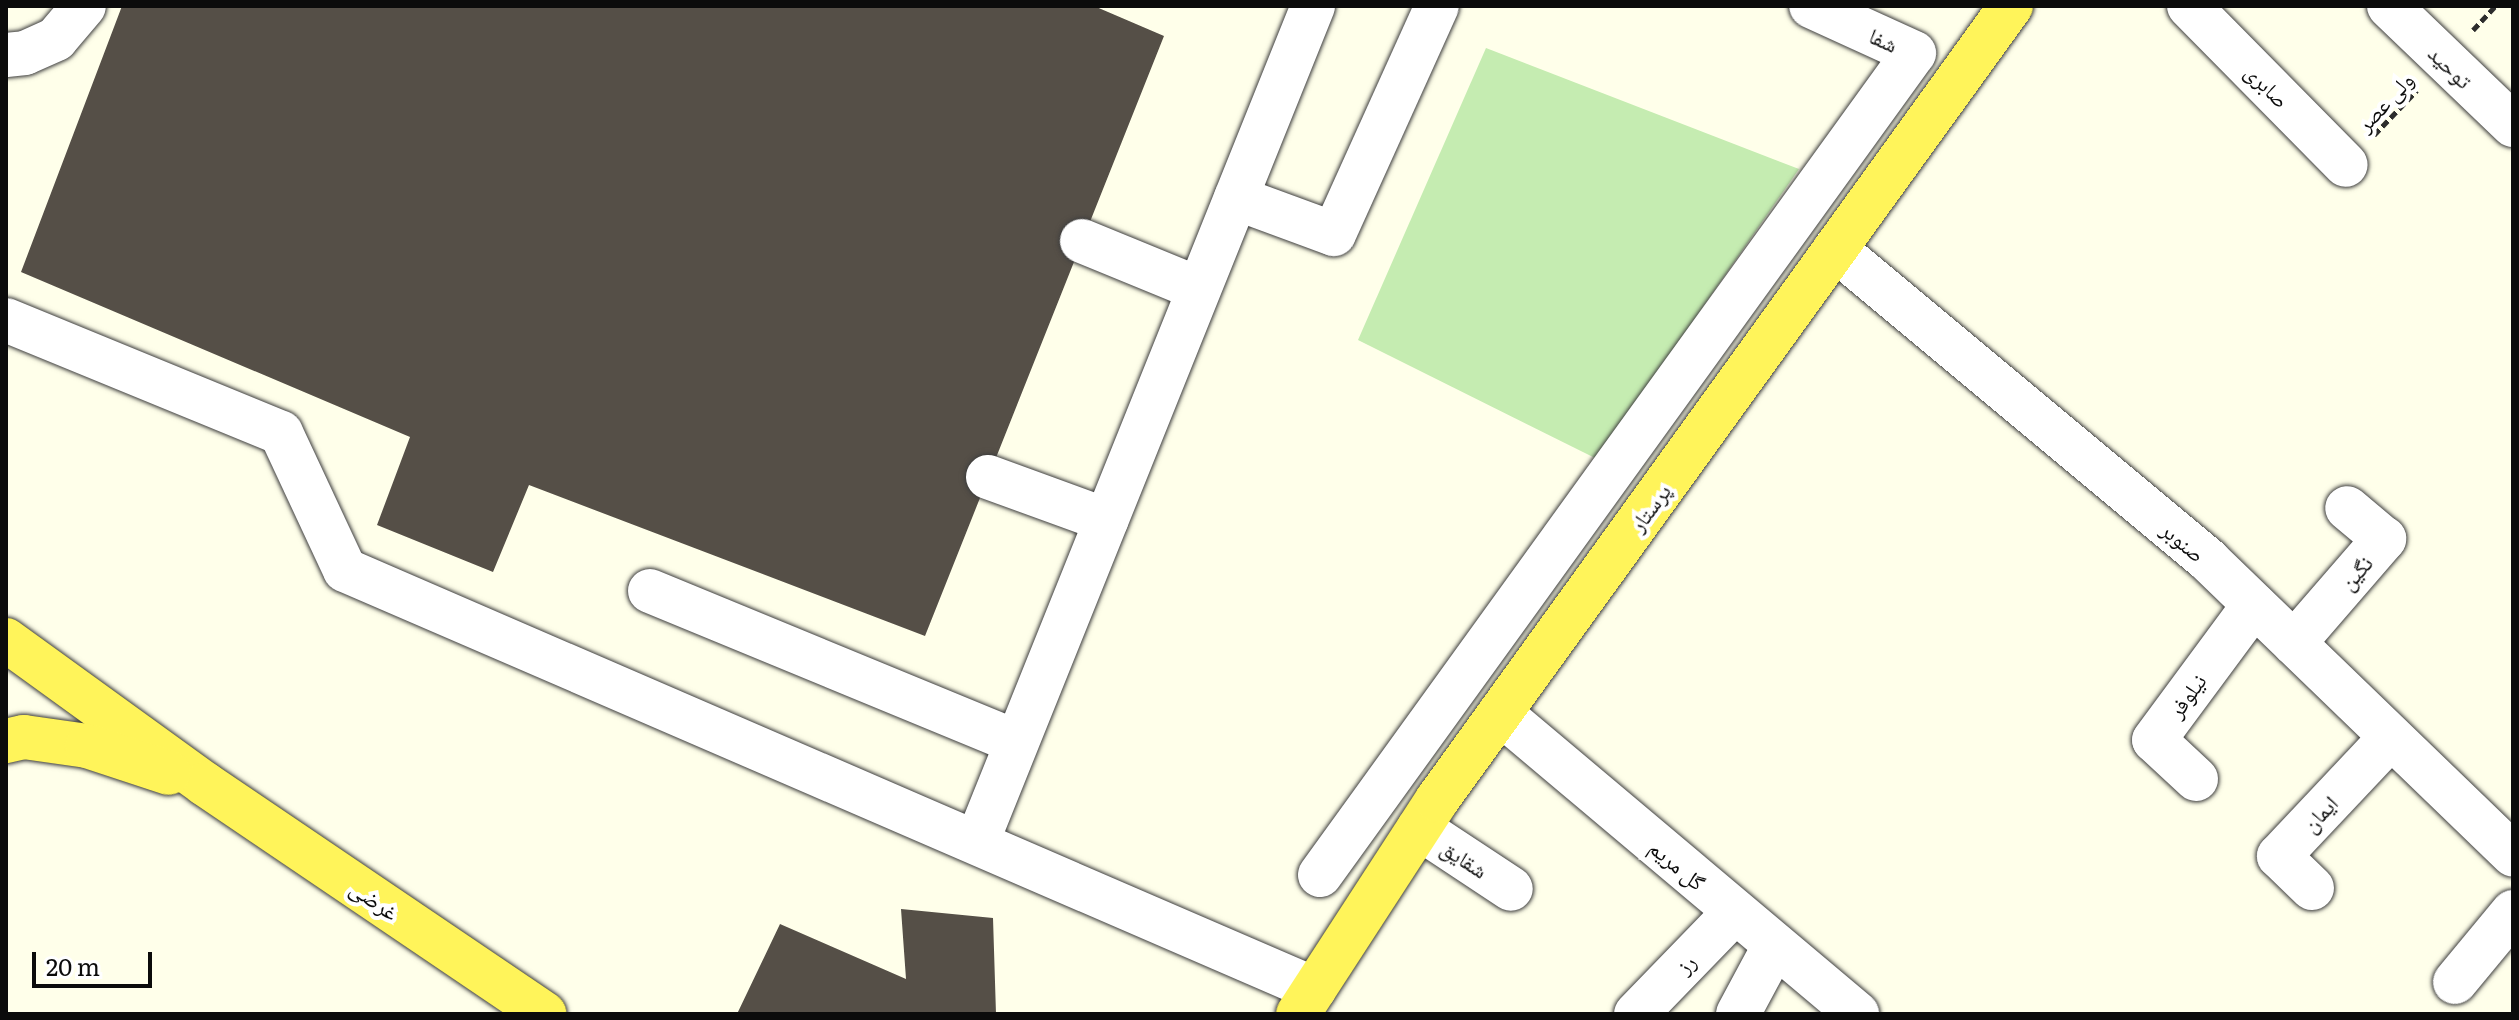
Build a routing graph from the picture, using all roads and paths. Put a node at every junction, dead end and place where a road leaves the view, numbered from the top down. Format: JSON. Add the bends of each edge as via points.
{"nodes":[{"id":1,"x":84,"y":6,"type":"edge"},
{"id":2,"x":1313,"y":6,"type":"edge"},
{"id":3,"x":1437,"y":6,"type":"edge"},
{"id":4,"x":1811,"y":6,"type":"edge"},
{"id":5,"x":2011,"y":6,"type":"edge"},
{"id":6,"x":2189,"y":6,"type":"edge"},
{"id":7,"x":2389,"y":6,"type":"edge"},
{"id":8,"x":6,"y":55,"type":"edge"},
{"id":9,"x":2445,"y":60,"type":"junction"},
{"id":10,"x":2513,"y":125,"type":"edge"},
{"id":11,"x":2346,"y":165,"type":"joint"},
{"id":12,"x":1236,"y":198,"type":"junction"},
{"id":13,"x":1082,"y":241,"type":"dead end"},
{"id":14,"x":1835,"y":249,"type":"junction"},
{"id":15,"x":1199,"y":289,"type":"junction"},
{"id":16,"x":6,"y":320,"type":"edge"},
{"id":17,"x":988,"y":477,"type":"dead end"},
{"id":18,"x":2347,"y":508,"type":"dead end"},
{"id":19,"x":1106,"y":520,"type":"junction"},
{"id":20,"x":650,"y":591,"type":"dead end"},
{"id":21,"x":2254,"y":605,"type":"junction"},
{"id":22,"x":6,"y":640,"type":"edge"},
{"id":23,"x":2294,"y":643,"type":"junction"},
{"id":24,"x":1500,"y":713,"type":"junction"},
{"id":25,"x":2391,"y":737,"type":"junction"},
{"id":26,"x":6,"y":741,"type":"edge"},
{"id":27,"x":1016,"y":742,"type":"junction"},
{"id":28,"x":2196,"y":779,"type":"dead end"},
{"id":29,"x":205,"y":784,"type":"junction"},
{"id":30,"x":1419,"y":828,"type":"junction"},
{"id":31,"x":977,"y":842,"type":"junction"},
{"id":32,"x":2513,"y":855,"type":"edge"},
{"id":33,"x":1320,"y":875,"type":"dead end"},
{"id":34,"x":2312,"y":888,"type":"dead end"},
{"id":35,"x":1511,"y":889,"type":"dead end"},
{"id":36,"x":1735,"y":912,"type":"junction"},
{"id":37,"x":2513,"y":912,"type":"edge"},
{"id":38,"x":1775,"y":945,"type":"junction"},
{"id":39,"x":2455,"y":982,"type":"dead end"},
{"id":40,"x":1306,"y":1001,"type":"edge"},
{"id":41,"x":545,"y":1014,"type":"edge"},
{"id":42,"x":1636,"y":1014,"type":"edge"},
{"id":43,"x":1738,"y":1014,"type":"edge"},
{"id":44,"x":1857,"y":1014,"type":"edge"}],
"edges":[{"from":1,"to":8,"type":"street","via":[[56,39]]},
{"from":2,"to":12,"type":"street"},
{"from":3,"to":12,"type":"street","via":[[1334,234]]},
{"from":4,"to":33,"type":"street","name":"شفا","via":[[1914,53]]},
{"from":5,"to":14,"type":"main road","name":"پرستار"},
{"from":6,"to":11,"type":"street","name":"صابری"},
{"from":7,"to":9,"type":"street","name":"توحید"},
{"from":9,"to":10,"type":"street","name":"توحید"},
{"from":9,"to":11,"type":"path","name":"ولی عصر"},
{"from":12,"to":15,"type":"street"},
{"from":13,"to":15,"type":"street"},
{"from":14,"to":21,"type":"street","name":"صنوبر","via":[[2208,560]]},
{"from":14,"to":24,"type":"main road","name":"پرستار"},
{"from":15,"to":19,"type":"street"},
{"from":16,"to":31,"type":"street","via":[[281,433],[345,570]]},
{"from":17,"to":19,"type":"street"},
{"from":18,"to":23,"type":"street","name":"نگین","via":[[2384,539]]},
{"from":19,"to":27,"type":"street"},
{"from":20,"to":27,"type":"street"},
{"from":21,"to":23,"type":"street","name":"صنوبر"},
{"from":21,"to":28,"type":"street","name":"نیلوفر","via":[[2154,740]]},
{"from":22,"to":29,"type":"main road"},
{"from":23,"to":25,"type":"street","name":"صنوبر"},
{"from":24,"to":30,"type":"main road","name":"پرستار"},
{"from":24,"to":36,"type":"street","name":"گل مریم"},
{"from":25,"to":32,"type":"street","name":"صنوبر"},
{"from":25,"to":34,"type":"street","name":"ایمان","via":[[2279,856]]},
{"from":26,"to":29,"type":"main road","via":[[24,737],[87,746]]},
{"from":27,"to":31,"type":"street"},
{"from":29,"to":41,"type":"main road","name":"غرضی"},
{"from":30,"to":35,"type":"street","name":"شقایق"},
{"from":30,"to":40,"type":"main road","name":"پرستار"},
{"from":31,"to":40,"type":"street"},
{"from":36,"to":38,"type":"street","name":"گل مریم"},
{"from":36,"to":42,"type":"street","name":"رز"},
{"from":37,"to":39,"type":"street"},
{"from":38,"to":43,"type":"street"},
{"from":38,"to":44,"type":"street","name":"گل مریم"}]}
